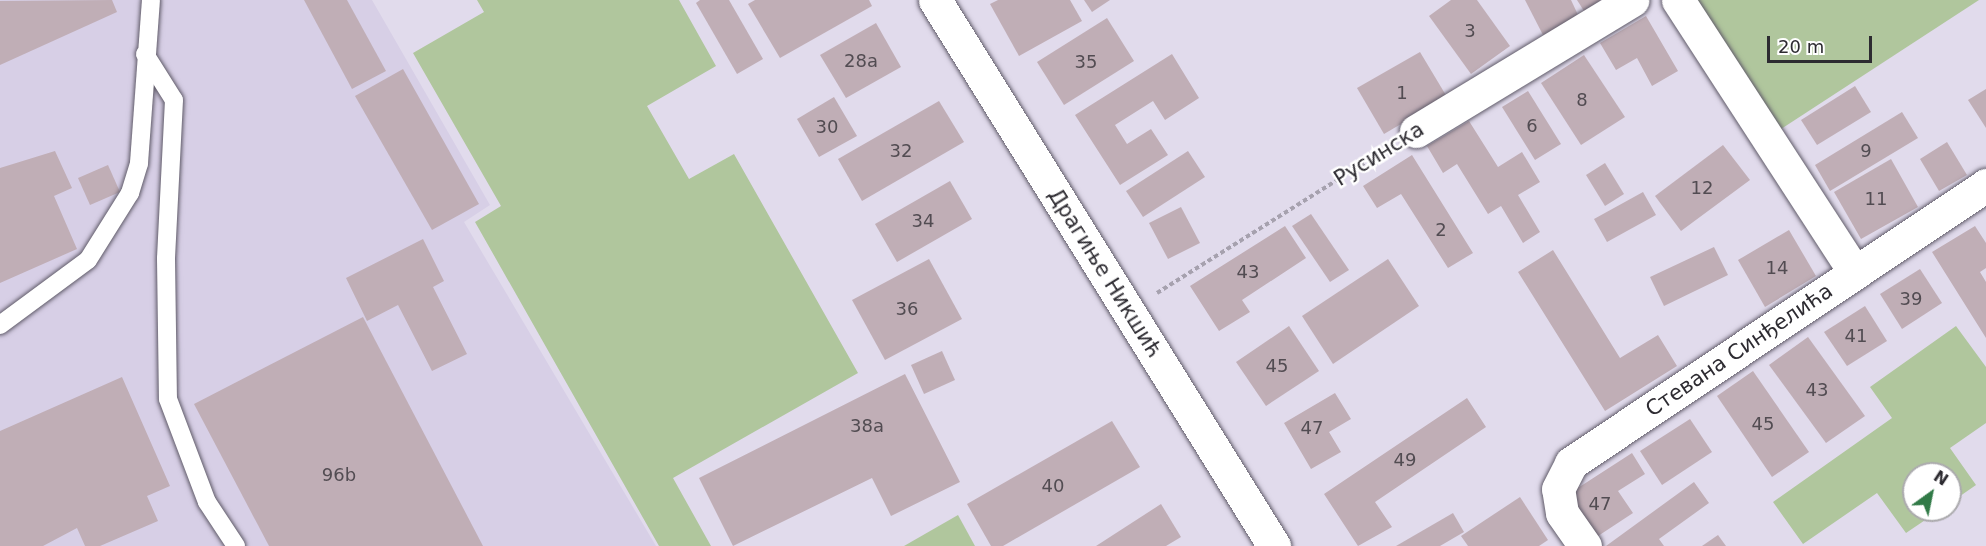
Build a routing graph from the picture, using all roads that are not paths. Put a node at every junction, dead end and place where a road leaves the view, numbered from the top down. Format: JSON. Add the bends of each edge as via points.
{"nodes":[{"id":1,"x":151,"y":0,"type":"edge"},
{"id":2,"x":935,"y":0,"type":"edge"},
{"id":3,"x":1632,"y":0,"type":"edge"},
{"id":4,"x":1678,"y":0,"type":"edge"},
{"id":5,"x":145,"y":54,"type":"junction"},
{"id":6,"x":1416,"y":131,"type":"road end"},
{"id":7,"x":1986,"y":185,"type":"edge"},
{"id":8,"x":1854,"y":273,"type":"junction"},
{"id":9,"x":0,"y":325,"type":"edge"},
{"id":10,"x":236,"y":546,"type":"edge"},
{"id":11,"x":1274,"y":546,"type":"edge"},
{"id":12,"x":1585,"y":546,"type":"edge"}],
"edges":[{"from":1,"to":5,"type":"lane"},
{"from":2,"to":11,"type":"street","name":"Драгиње Никшић"},
{"from":3,"to":6,"type":"street","name":"Русинска"},
{"from":4,"to":8,"type":"street"},
{"from":5,"to":9,"type":"lane","via":[[140,164],[117,221],[70,276]]},
{"from":5,"to":10,"type":"lane","via":[[174,100],[166,259],[168,399],[207,502]]},
{"from":7,"to":8,"type":"street","name":"Стевана Синђелића"},
{"from":8,"to":12,"type":"street","name":"Стевана Синђелића","via":[[1571,463],[1558,489],[1562,513]]}]}
